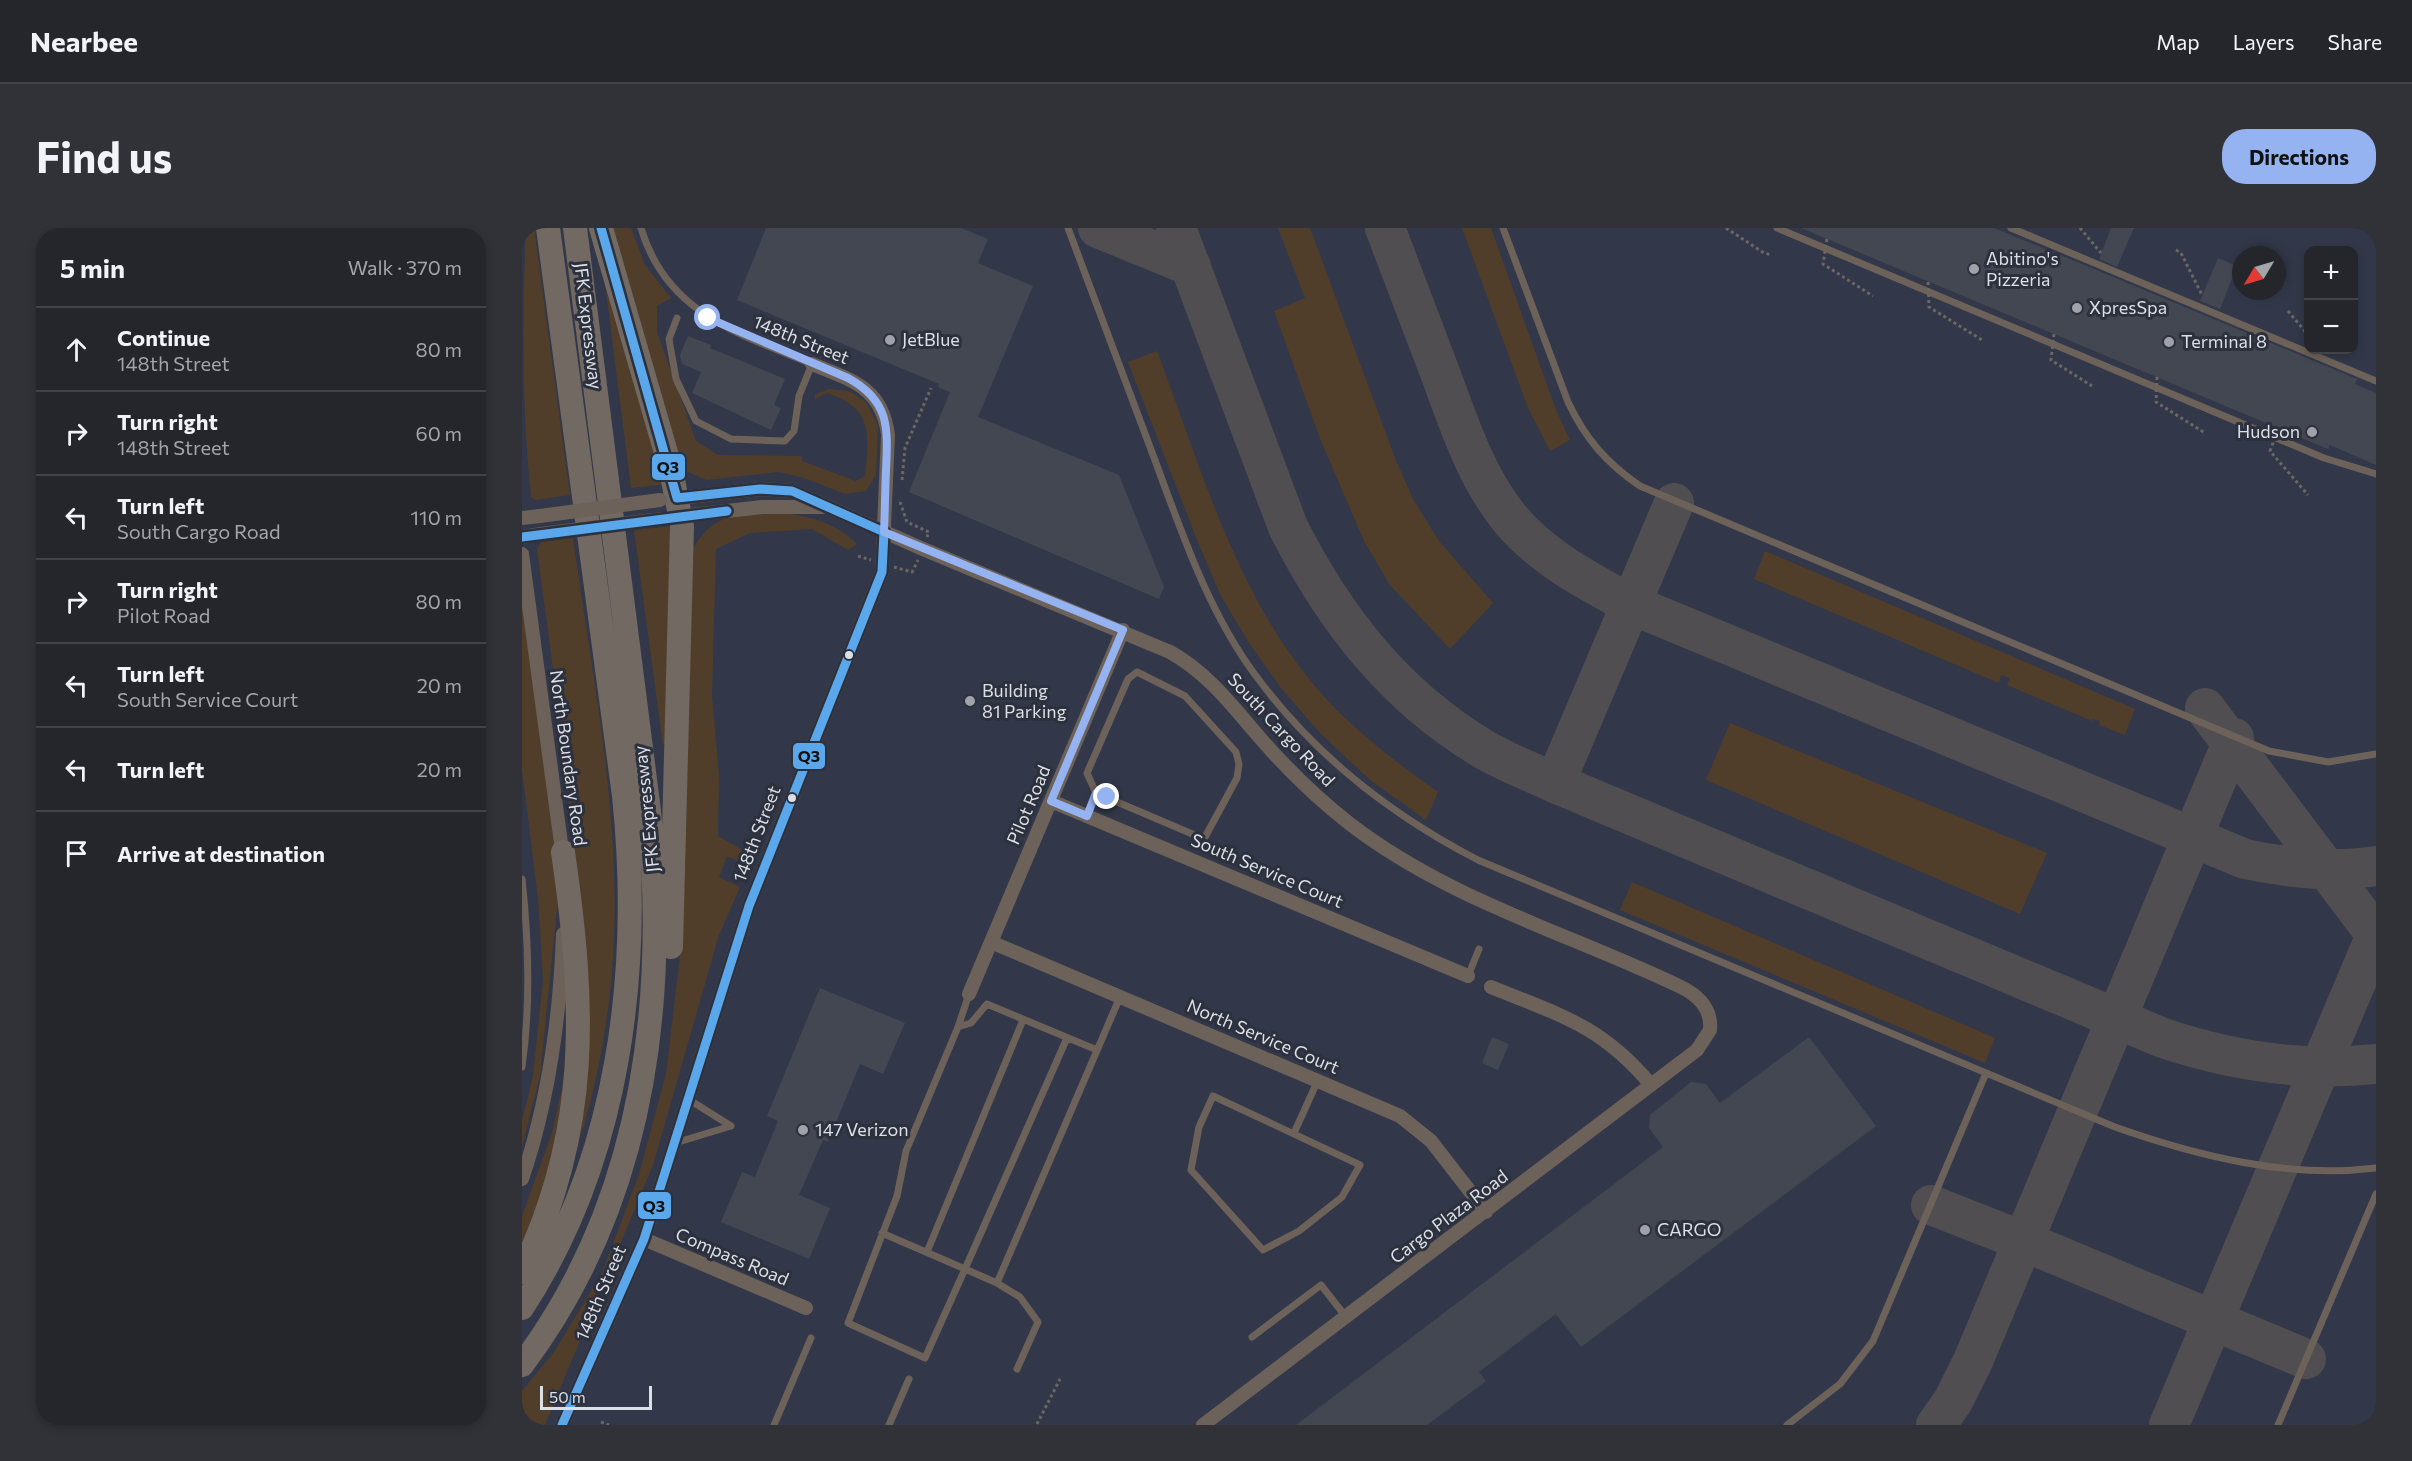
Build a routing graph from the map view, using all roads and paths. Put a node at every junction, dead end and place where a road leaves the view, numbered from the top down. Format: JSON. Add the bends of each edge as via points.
{"nodes":[{"id":1,"x":548,"y":228,"type":"edge"},
{"id":2,"x":575,"y":228,"type":"edge"},
{"id":3,"x":601,"y":228,"type":"edge"},
{"id":4,"x":642,"y":228,"type":"edge"},
{"id":5,"x":1068,"y":228,"type":"edge"},
{"id":6,"x":1503,"y":228,"type":"edge"},
{"id":7,"x":1726,"y":228,"type":"edge"},
{"id":8,"x":1777,"y":228,"type":"edge"},
{"id":9,"x":2011,"y":228,"type":"edge"},
{"id":10,"x":2080,"y":228,"type":"edge"},
{"id":11,"x":1827,"y":239,"type":"dead end"},
{"id":12,"x":2176,"y":250,"type":"dead end"},
{"id":13,"x":2101,"y":253,"type":"dead end"},
{"id":14,"x":1772,"y":255,"type":"dead end"},
{"id":15,"x":1928,"y":282,"type":"dead end"},
{"id":16,"x":2202,"y":295,"type":"dead end"},
{"id":17,"x":1873,"y":296,"type":"dead end"},
{"id":18,"x":2288,"y":311,"type":"dead end"},
{"id":19,"x":677,"y":318,"type":"dead end"},
{"id":20,"x":2304,"y":330,"type":"edge"},
{"id":21,"x":2054,"y":334,"type":"dead end"},
{"id":22,"x":1982,"y":340,"type":"dead end"},
{"id":23,"x":812,"y":364,"type":"junction"},
{"id":24,"x":2157,"y":377,"type":"dead end"},
{"id":25,"x":2376,"y":381,"type":"edge"},
{"id":26,"x":2092,"y":386,"type":"dead end"},
{"id":27,"x":931,"y":388,"type":"dead end"},
{"id":28,"x":2270,"y":425,"type":"dead end"},
{"id":29,"x":2205,"y":433,"type":"dead end"},
{"id":30,"x":2376,"y":474,"type":"edge"},
{"id":31,"x":901,"y":490,"type":"dead end"},
{"id":32,"x":2308,"y":495,"type":"dead end"},
{"id":33,"x":900,"y":501,"type":"dead end"},
{"id":34,"x":670,"y":508,"type":"junction"},
{"id":35,"x":522,"y":518,"type":"edge"},
{"id":36,"x":884,"y":532,"type":"junction"},
{"id":37,"x":522,"y":537,"type":"edge"},
{"id":38,"x":923,"y":549,"type":"junction"},
{"id":39,"x":522,"y":554,"type":"edge"},
{"id":40,"x":858,"y":556,"type":"dead end"},
{"id":41,"x":883,"y":564,"type":"junction"},
{"id":42,"x":1123,"y":630,"type":"junction"},
{"id":43,"x":2376,"y":754,"type":"edge"},
{"id":44,"x":1096,"y":793,"type":"junction"},
{"id":45,"x":1051,"y":801,"type":"junction"},
{"id":46,"x":1087,"y":816,"type":"junction"},
{"id":47,"x":563,"y":852,"type":"junction"},
{"id":48,"x":522,"y":879,"type":"edge"},
{"id":49,"x":991,"y":942,"type":"junction"},
{"id":50,"x":1479,"y":949,"type":"dead end"},
{"id":51,"x":1468,"y":976,"type":"joint"},
{"id":52,"x":1491,"y":987,"type":"dead end"},
{"id":53,"x":969,"y":994,"type":"joint"},
{"id":54,"x":1121,"y":996,"type":"junction"},
{"id":55,"x":1023,"y":1020,"type":"junction"},
{"id":56,"x":958,"y":1027,"type":"junction"},
{"id":57,"x":1710,"y":1030,"type":"joint"},
{"id":58,"x":1067,"y":1038,"type":"junction"},
{"id":59,"x":1097,"y":1050,"type":"junction"},
{"id":60,"x":522,"y":1068,"type":"edge"},
{"id":61,"x":1986,"y":1073,"type":"junction"},
{"id":62,"x":1318,"y":1080,"type":"junction"},
{"id":63,"x":1651,"y":1085,"type":"junction"},
{"id":64,"x":688,"y":1099,"type":"junction"},
{"id":65,"x":1294,"y":1133,"type":"junction"},
{"id":66,"x":675,"y":1143,"type":"junction"},
{"id":67,"x":2376,"y":1168,"type":"edge"},
{"id":68,"x":522,"y":1179,"type":"edge"},
{"id":69,"x":2376,"y":1194,"type":"edge"},
{"id":70,"x":1486,"y":1212,"type":"junction"},
{"id":71,"x":882,"y":1233,"type":"junction"},
{"id":72,"x":644,"y":1239,"type":"junction"},
{"id":73,"x":594,"y":1245,"type":"junction"},
{"id":74,"x":927,"y":1252,"type":"junction"},
{"id":75,"x":965,"y":1269,"type":"junction"},
{"id":76,"x":522,"y":1272,"type":"edge"},
{"id":77,"x":997,"y":1283,"type":"junction"},
{"id":78,"x":522,"y":1308,"type":"edge"},
{"id":79,"x":806,"y":1308,"type":"dead end"},
{"id":80,"x":1346,"y":1317,"type":"junction"},
{"id":81,"x":1252,"y":1337,"type":"dead end"},
{"id":82,"x":811,"y":1338,"type":"dead end"},
{"id":83,"x":522,"y":1365,"type":"edge"},
{"id":84,"x":1017,"y":1369,"type":"dead end"},
{"id":85,"x":909,"y":1379,"type":"dead end"},
{"id":86,"x":1060,"y":1379,"type":"dead end"},
{"id":87,"x":579,"y":1391,"type":"junction"},
{"id":88,"x":601,"y":1422,"type":"dead end"},
{"id":89,"x":1037,"y":1424,"type":"edge"},
{"id":90,"x":562,"y":1425,"type":"edge"},
{"id":91,"x":573,"y":1425,"type":"edge"},
{"id":92,"x":609,"y":1425,"type":"edge"},
{"id":93,"x":774,"y":1425,"type":"edge"},
{"id":94,"x":889,"y":1425,"type":"edge"},
{"id":95,"x":1203,"y":1425,"type":"edge"},
{"id":96,"x":1787,"y":1425,"type":"edge"},
{"id":97,"x":2278,"y":1425,"type":"edge"}],
"edges":[{"from":1,"to":78,"type":"highway","name":"JFK Expressway","via":[[624,796],[630,934],[620,1043],[602,1124],[566,1227]]},
{"from":2,"to":73,"type":"highway","name":"JFK Expressway","via":[[646,784],[655,894],[653,1004],[642,1087],[623,1167]]},
{"from":3,"to":34,"type":"highway"},
{"from":4,"to":23,"type":"lane","name":"148th Street","via":[[663,274],[698,310],[728,328]]},
{"from":5,"to":61,"type":"lane","via":[[1188,550],[1219,617],[1255,675],[1329,758],[1387,807],[1478,860]]},
{"from":6,"to":43,"type":"lane","via":[[1580,425],[1606,459],[1640,486],[2269,752],[2328,762]]},
{"from":7,"to":14,"type":"path"},
{"from":8,"to":30,"type":"lane","via":[[2324,458]]},
{"from":9,"to":25,"type":"lane"},
{"from":10,"to":13,"type":"path"},
{"from":11,"to":17,"type":"path","bridge":true,"via":[[1823,264]]},
{"from":12,"to":16,"type":"path"},
{"from":15,"to":22,"type":"path","bridge":true,"via":[[1929,307]]},
{"from":18,"to":20,"type":"path"},
{"from":19,"to":23,"type":"lane","via":[[669,339],[676,379],[696,421],[731,440],[785,441],[794,431],[799,396]]},
{"from":21,"to":26,"type":"path","bridge":true,"via":[[2051,360]]},
{"from":23,"to":36,"type":"street","name":"148th Street","via":[[864,388],[876,399],[884,416],[888,435]]},
{"from":24,"to":29,"type":"path","bridge":true,"via":[[2156,402]]},
{"from":27,"to":31,"type":"path","via":[[905,448]]},
{"from":28,"to":32,"type":"path","bridge":true,"via":[[2270,451]]},
{"from":33,"to":38,"type":"path","via":[[907,522],[929,532]]},
{"from":34,"to":35,"type":"street","name":"South Cargo Road","bridge":true},
{"from":34,"to":36,"type":"street","name":"South Cargo Road","via":[[770,488],[806,495]]},
{"from":34,"to":37,"type":"street","name":"South Cargo Road","bridge":true},
{"from":34,"to":73,"type":"highway","via":[[682,549],[675,876],[666,1007],[653,1097],[634,1175]]},
{"from":36,"to":38,"type":"street","name":"South Cargo Road"},
{"from":36,"to":41,"type":"street","name":"148th Street"},
{"from":38,"to":41,"type":"path","via":[[912,572]]},
{"from":38,"to":42,"type":"street","name":"South Cargo Road"},
{"from":39,"to":47,"type":"street","name":"North Boundary Road"},
{"from":40,"to":41,"type":"path"},
{"from":41,"to":64,"type":"street","name":"148th Street","via":[[749,906]]},
{"from":42,"to":45,"type":"street","name":"Pilot Road"},
{"from":42,"to":57,"type":"street","name":"South Cargo Road","via":[[1191,664],[1296,776],[1387,850],[1470,897],[1689,991],[1707,1009]]},
{"from":44,"to":44,"type":"lane","via":[[1204,838],[1237,778],[1239,764],[1236,752],[1185,696],[1137,672],[1128,679],[1088,773]]},
{"from":44,"to":46,"type":"lane"},
{"from":45,"to":46,"type":"street","name":"South Service Court"},
{"from":45,"to":49,"type":"street","name":"Pilot Road"},
{"from":46,"to":51,"type":"street","name":"South Service Court"},
{"from":47,"to":68,"type":"street","name":"North Boundary Road","via":[[561,980],[554,1045],[542,1114]]},
{"from":47,"to":76,"type":"highway","via":[[577,974],[576,1094],[560,1174]]},
{"from":48,"to":60,"type":"lane","via":[[530,992]]},
{"from":49,"to":53,"type":"street","name":"Pilot Road"},
{"from":49,"to":54,"type":"street","name":"North Service Court"},
{"from":50,"to":51,"type":"lane"},
{"from":52,"to":63,"type":"street","via":[[1590,1028]]},
{"from":53,"to":56,"type":"lane"},
{"from":54,"to":59,"type":"lane"},
{"from":54,"to":62,"type":"street","name":"North Service Court"},
{"from":55,"to":56,"type":"lane","via":[[987,1004],[971,1023]]},
{"from":55,"to":58,"type":"lane"},
{"from":55,"to":74,"type":"lane"},
{"from":56,"to":71,"type":"lane","via":[[906,1151],[897,1196]]},
{"from":57,"to":63,"type":"street","name":"Cargo Plaza Road","via":[[1697,1050]]},
{"from":58,"to":59,"type":"lane"},
{"from":58,"to":75,"type":"lane"},
{"from":59,"to":77,"type":"lane"},
{"from":61,"to":67,"type":"lane","via":[[2115,1127],[2178,1148],[2300,1168]]},
{"from":61,"to":96,"type":"lane","via":[[1873,1341],[1840,1384]]},
{"from":62,"to":65,"type":"lane"},
{"from":62,"to":70,"type":"street","name":"North Service Court","via":[[1408,1121],[1431,1142]]},
{"from":63,"to":70,"type":"street","name":"Cargo Plaza Road"},
{"from":64,"to":66,"type":"street","name":"148th Street"},
{"from":64,"to":66,"type":"lane","via":[[731,1126]]},
{"from":65,"to":65,"type":"lane","via":[[1213,1096],[1199,1127],[1191,1170],[1263,1250],[1299,1231],[1342,1197],[1360,1165]]},
{"from":66,"to":72,"type":"street","name":"148th Street"},
{"from":69,"to":97,"type":"lane"},
{"from":70,"to":80,"type":"street","name":"Cargo Plaza Road"},
{"from":71,"to":74,"type":"lane"},
{"from":71,"to":75,"type":"lane","via":[[848,1323],[925,1358]]},
{"from":72,"to":79,"type":"street","name":"Compass Road"},
{"from":72,"to":87,"type":"street","name":"148th Street"},
{"from":73,"to":83,"type":"highway","name":"JFK Expressway","via":[[564,1302]]},
{"from":74,"to":75,"type":"lane"},
{"from":75,"to":77,"type":"lane"},
{"from":77,"to":84,"type":"lane","via":[[1020,1297],[1038,1322]]},
{"from":80,"to":81,"type":"lane","via":[[1321,1285]]},
{"from":80,"to":95,"type":"street","name":"Cargo Plaza Road"},
{"from":82,"to":93,"type":"lane"},
{"from":85,"to":94,"type":"lane"},
{"from":86,"to":89,"type":"path"},
{"from":87,"to":90,"type":"street","name":"148th Street"},
{"from":87,"to":91,"type":"street"},
{"from":88,"to":92,"type":"path"}]}
